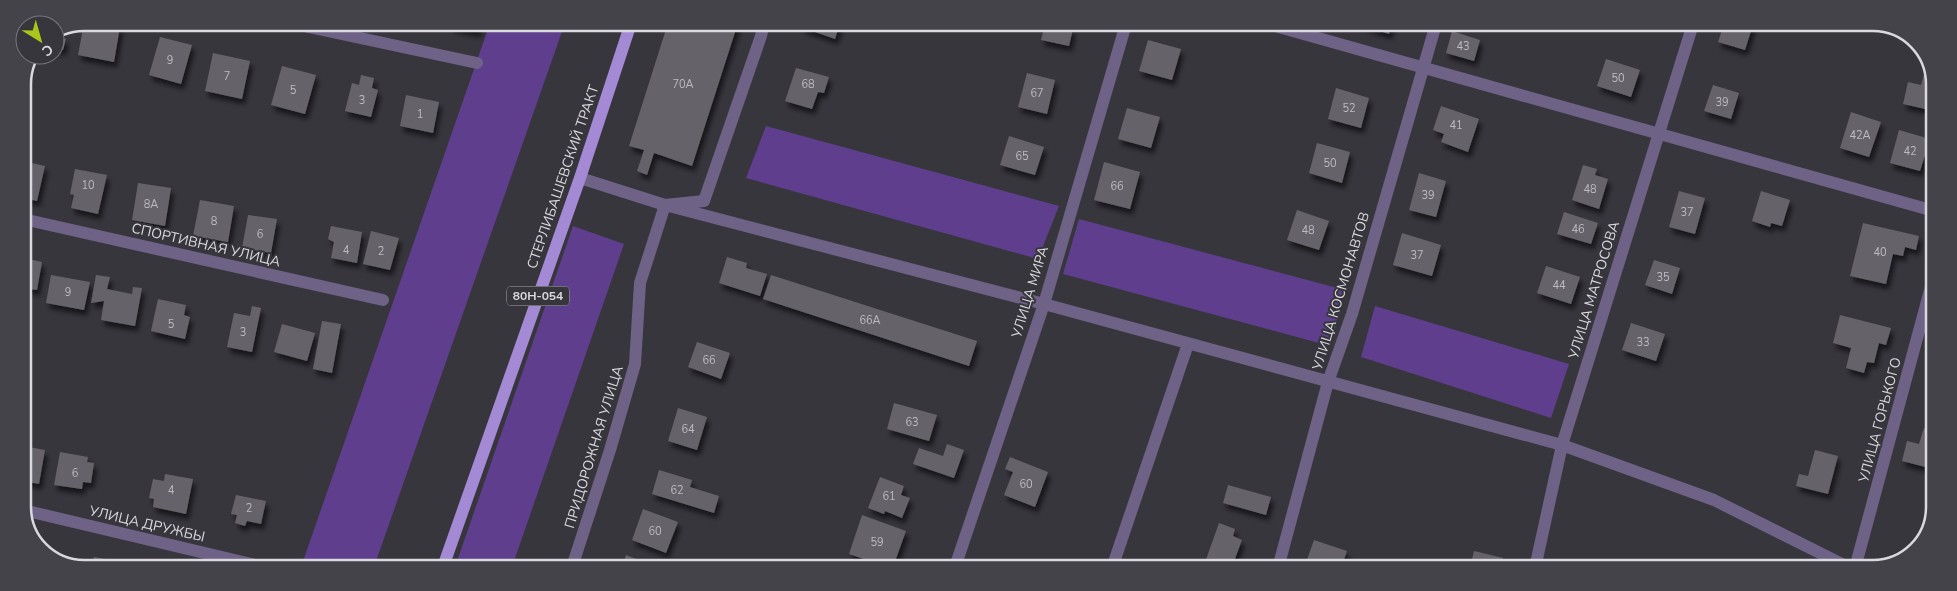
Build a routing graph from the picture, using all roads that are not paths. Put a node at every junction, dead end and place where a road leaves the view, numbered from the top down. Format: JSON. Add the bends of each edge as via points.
{"nodes":[{"id":1,"x":327,"y":31,"type":"edge"},
{"id":2,"x":628,"y":31,"type":"edge"},
{"id":3,"x":762,"y":31,"type":"edge"},
{"id":4,"x":1124,"y":31,"type":"edge"},
{"id":5,"x":1293,"y":31,"type":"edge"},
{"id":6,"x":1434,"y":31,"type":"edge"},
{"id":7,"x":1692,"y":31,"type":"edge"},
{"id":8,"x":477,"y":63,"type":"dead end"},
{"id":9,"x":1423,"y":68,"type":"junction"},
{"id":10,"x":1659,"y":134,"type":"junction"},
{"id":11,"x":580,"y":178,"type":"junction"},
{"id":12,"x":665,"y":205,"type":"junction"},
{"id":13,"x":1926,"y":209,"type":"edge"},
{"id":14,"x":31,"y":221,"type":"edge"},
{"id":15,"x":384,"y":300,"type":"dead end"},
{"id":16,"x":1044,"y":304,"type":"junction"},
{"id":17,"x":1926,"y":308,"type":"edge"},
{"id":18,"x":1188,"y":344,"type":"junction"},
{"id":19,"x":1328,"y":382,"type":"junction"},
{"id":20,"x":1562,"y":445,"type":"junction"},
{"id":21,"x":31,"y":512,"type":"edge"},
{"id":22,"x":238,"y":560,"type":"edge"},
{"id":23,"x":444,"y":560,"type":"edge"},
{"id":24,"x":574,"y":560,"type":"edge"},
{"id":25,"x":957,"y":560,"type":"edge"},
{"id":26,"x":1115,"y":560,"type":"edge"},
{"id":27,"x":1280,"y":560,"type":"edge"},
{"id":28,"x":1538,"y":560,"type":"edge"},
{"id":29,"x":1834,"y":560,"type":"edge"},
{"id":30,"x":1857,"y":560,"type":"edge"}],
"edges":[{"from":1,"to":8,"type":"street"},
{"from":2,"to":11,"type":"main road","name":"СТЕРЛИБАШЕВСКИЙ ТРАКТ","number":"80Н-054"},
{"from":3,"to":12,"type":"street","via":[[704,201]]},
{"from":4,"to":16,"type":"street","name":"УЛИЦА МИРА"},
{"from":5,"to":9,"type":"street"},
{"from":6,"to":9,"type":"street","name":"УЛИЦА КОСМОНАВТОВ"},
{"from":7,"to":10,"type":"street","name":"УЛИЦА МАТРОСОВА"},
{"from":9,"to":10,"type":"street"},
{"from":9,"to":19,"type":"street","name":"УЛИЦА КОСМОНАВТОВ","via":[[1352,314]]},
{"from":10,"to":13,"type":"street"},
{"from":10,"to":20,"type":"street","name":"УЛИЦА МАТРОСОВА"},
{"from":11,"to":12,"type":"street"},
{"from":11,"to":23,"type":"main road","name":"СТЕРЛИБАШЕВСКИЙ ТРАКТ","number":"80Н-054"},
{"from":12,"to":16,"type":"street"},
{"from":12,"to":24,"type":"street","name":"ПРИДОРОЖНАЯ УЛИЦА","via":[[640,283],[635,364]]},
{"from":14,"to":15,"type":"street","name":"СПОРТИВНАЯ УЛИЦА"},
{"from":16,"to":18,"type":"street"},
{"from":16,"to":25,"type":"street","name":"УЛИЦА МИРА"},
{"from":17,"to":30,"type":"street","name":"УЛИЦА ГОРЬКОГО"},
{"from":18,"to":19,"type":"street"},
{"from":18,"to":26,"type":"street"},
{"from":19,"to":20,"type":"street"},
{"from":19,"to":27,"type":"street","name":"УЛИЦА КОСМОНАВТОВ"},
{"from":20,"to":28,"type":"street","name":"УЛИЦА МАТРОСОВА"},
{"from":20,"to":29,"type":"street","via":[[1714,500]]},
{"from":21,"to":22,"type":"street","name":"УЛИЦА ДРУЖБЫ"}]}
